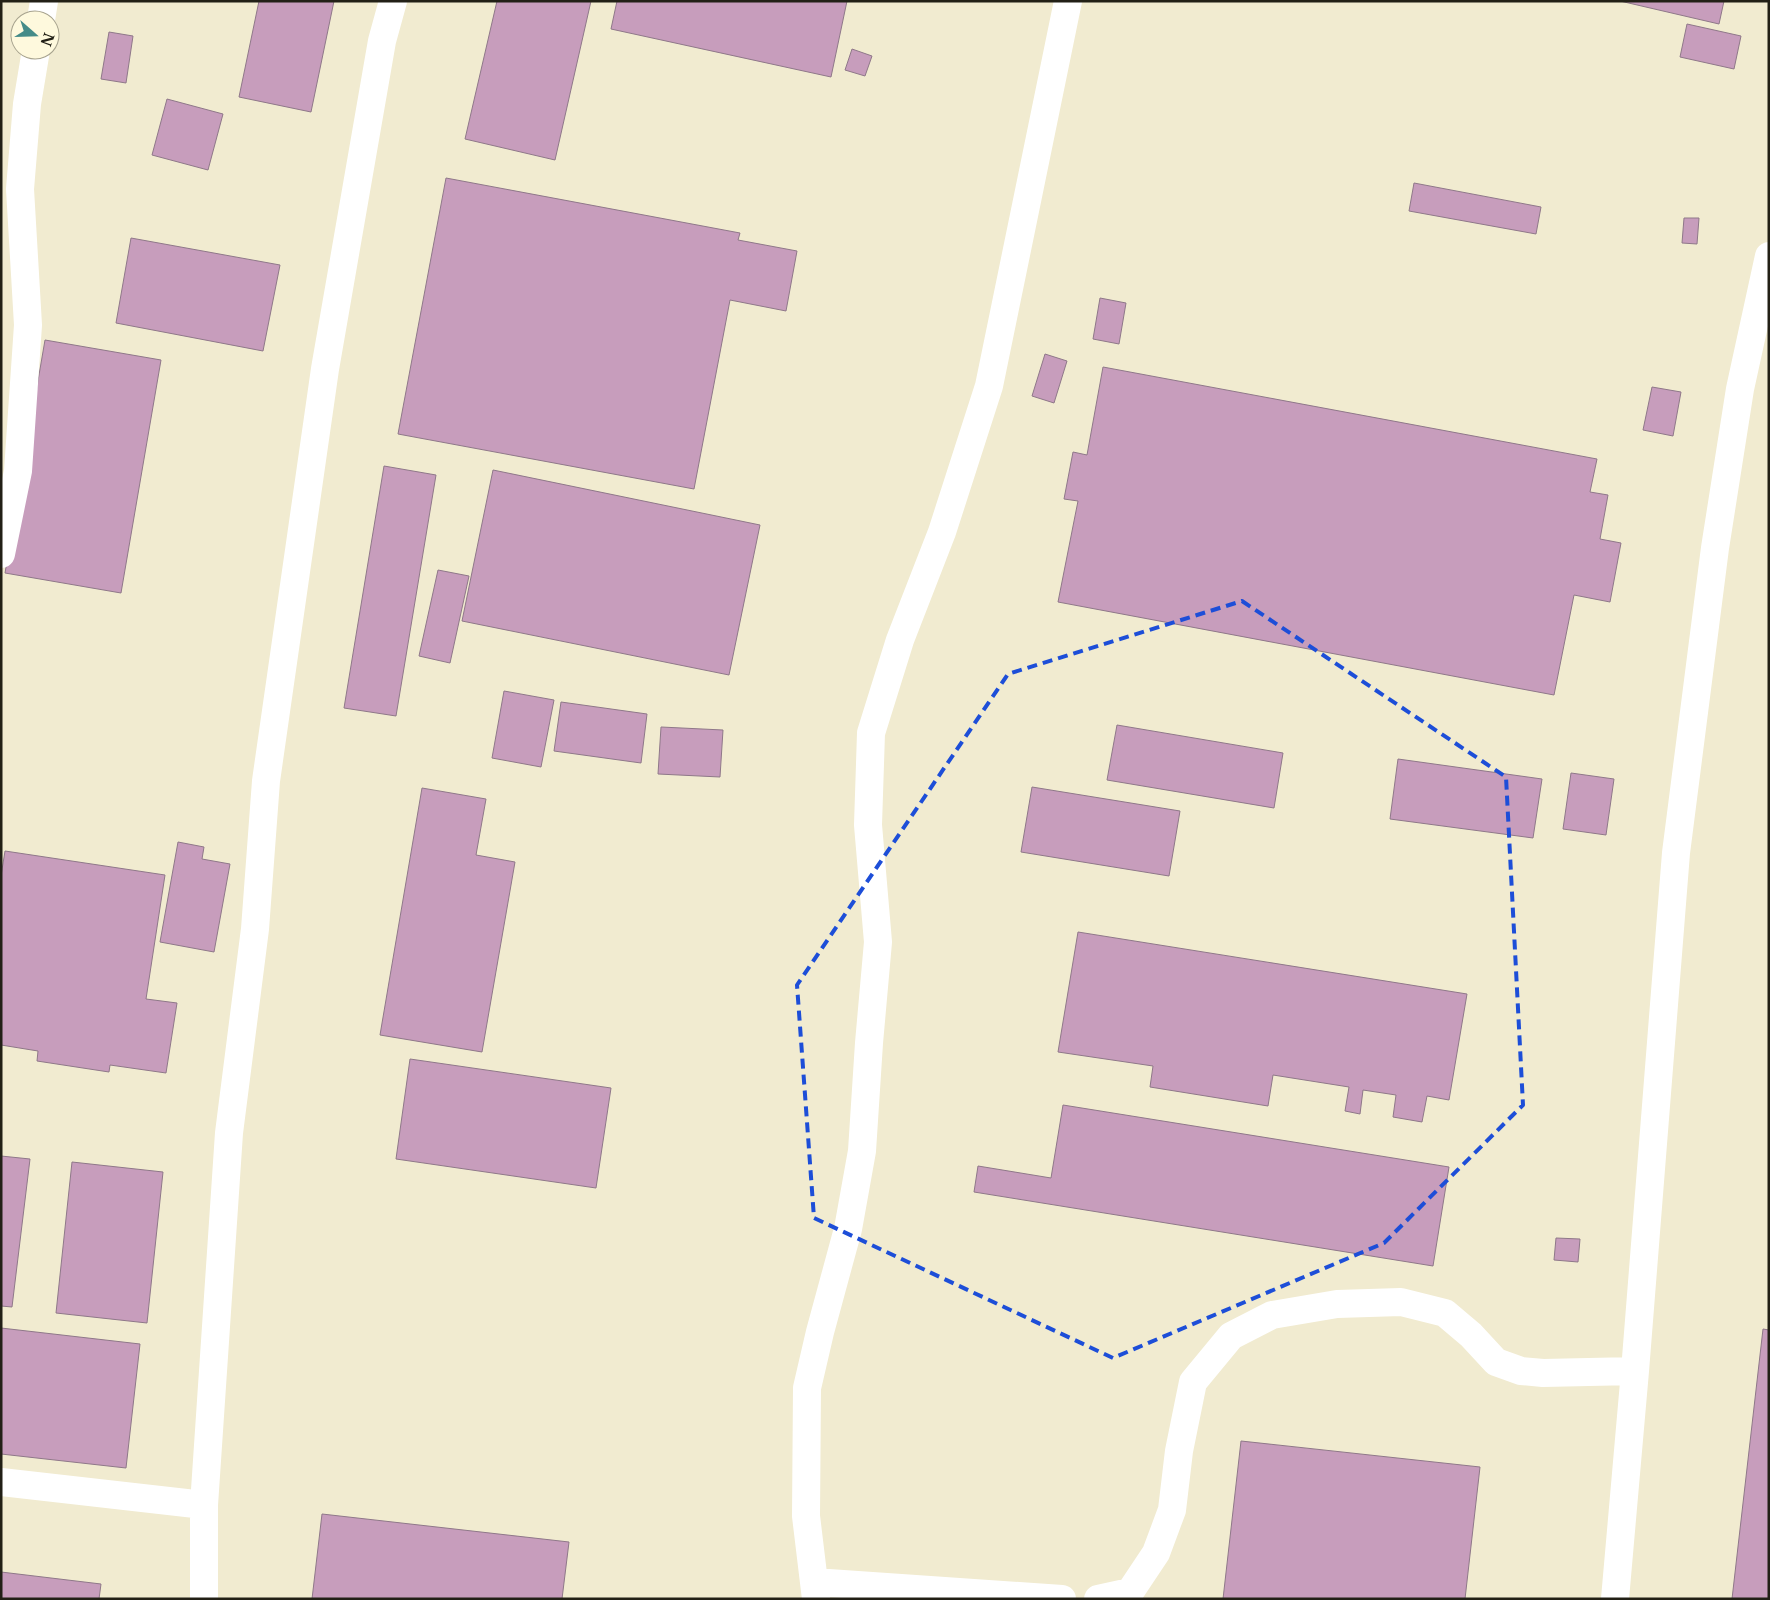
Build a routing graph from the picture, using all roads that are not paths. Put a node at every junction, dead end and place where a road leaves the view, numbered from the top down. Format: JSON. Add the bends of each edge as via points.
{"nodes":[{"id":1,"x":393,"y":1,"type":"edge"},
{"id":2,"x":1068,"y":1,"type":"edge"},
{"id":3,"x":35,"y":60,"type":"edge"},
{"id":4,"x":1769,"y":256,"type":"edge"},
{"id":5,"x":1,"y":554,"type":"edge"},
{"id":6,"x":1635,"y":1370,"type":"junction"},
{"id":7,"x":1,"y":1482,"type":"edge"},
{"id":8,"x":204,"y":1505,"type":"junction"},
{"id":9,"x":815,"y":1590,"type":"edge"},
{"id":10,"x":204,"y":1599,"type":"edge"},
{"id":11,"x":1062,"y":1599,"type":"edge"},
{"id":12,"x":1098,"y":1599,"type":"edge"},
{"id":13,"x":1614,"y":1599,"type":"edge"}],
"edges":[{"from":1,"to":8,"type":"lane","via":[[382,41],[325,369],[266,781],[255,929],[229,1133]]},
{"from":2,"to":9,"type":"lane","via":[[989,386],[942,532],[900,640],[871,733],[868,825],[878,942],[862,1151],[848,1229],[807,1388],[806,1516]]},
{"from":3,"to":5,"type":"lane","via":[[20,189],[28,325],[18,471]]},
{"from":4,"to":6,"type":"lane","via":[[1740,389],[1714,548],[1676,853]]},
{"from":6,"to":12,"type":"lane","via":[[1521,1370],[1496,1362],[1471,1335],[1444,1313],[1401,1302],[1337,1304],[1272,1315],[1231,1336],[1193,1382],[1179,1451],[1172,1510],[1156,1553],[1130,1592]]},
{"from":6,"to":13,"type":"lane"},
{"from":7,"to":8,"type":"lane"},
{"from":8,"to":10,"type":"lane"},
{"from":9,"to":11,"type":"lane"}]}
